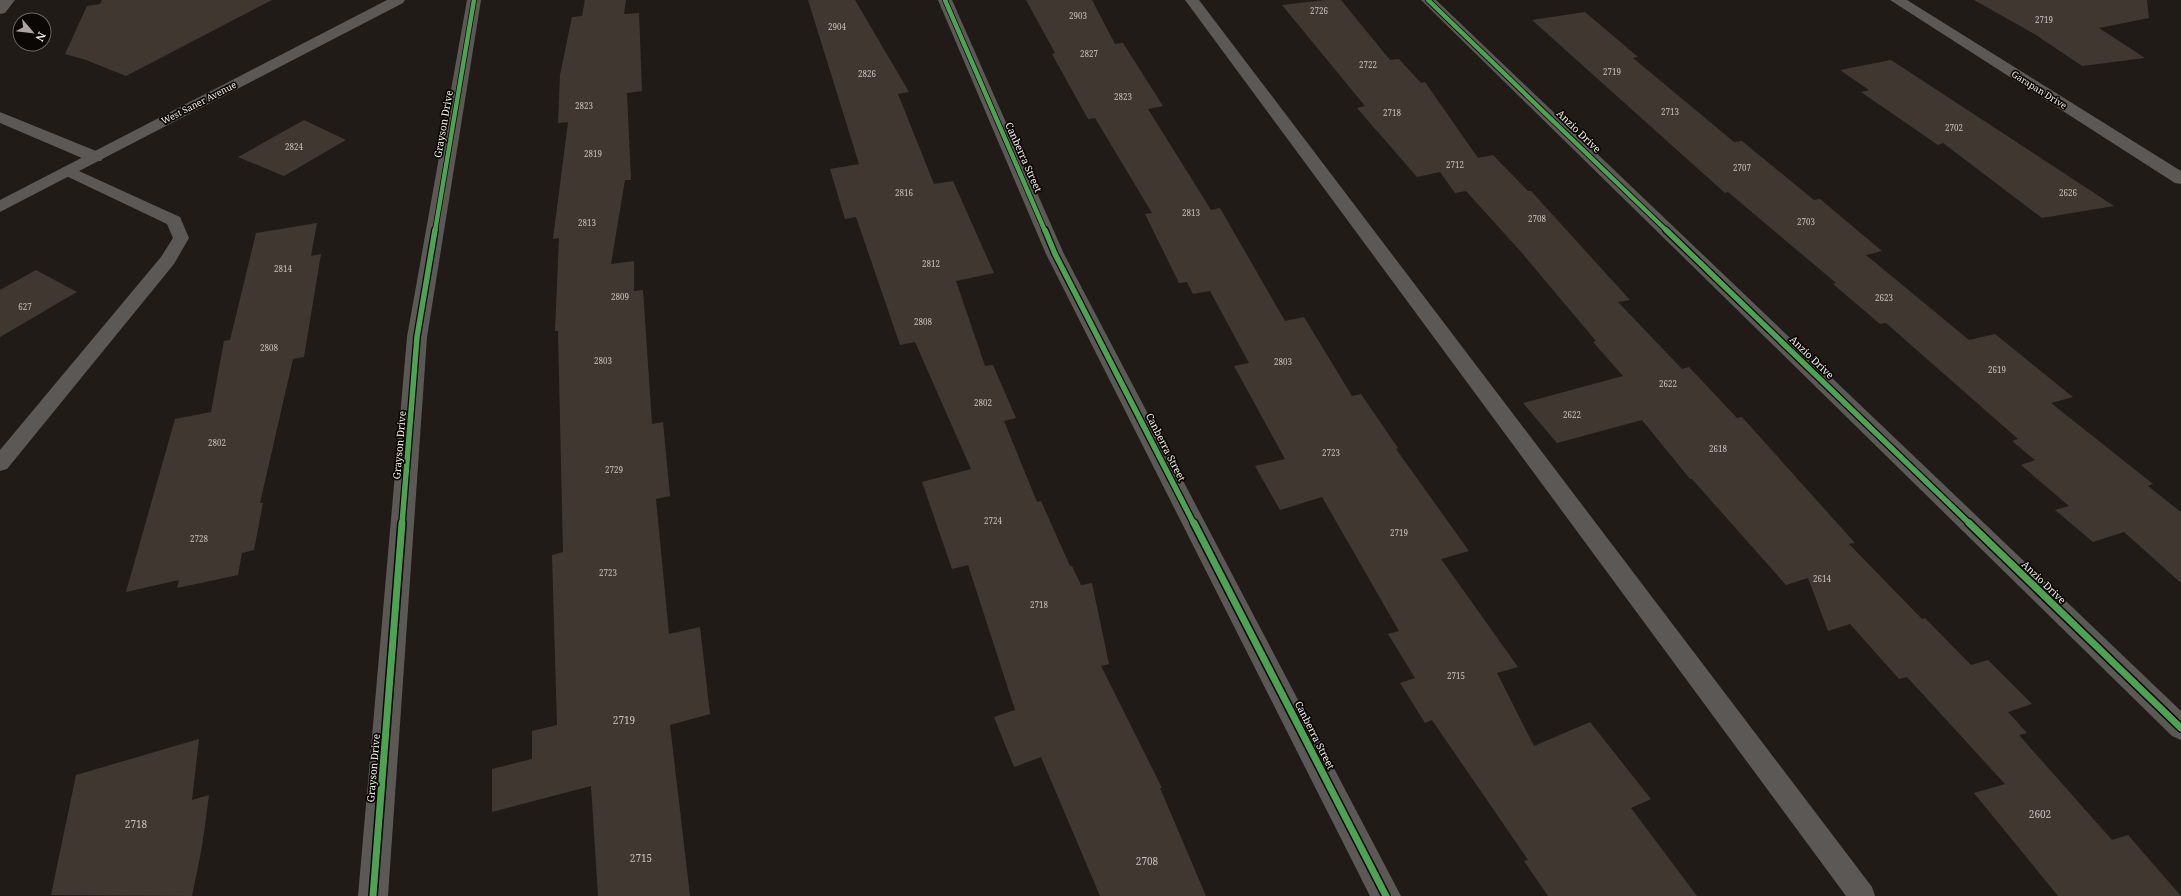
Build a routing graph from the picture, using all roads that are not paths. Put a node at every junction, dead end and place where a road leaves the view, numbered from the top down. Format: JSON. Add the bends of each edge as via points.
{"nodes":[{"id":1,"x":8,"y":0,"type":"edge"},
{"id":2,"x":398,"y":0,"type":"edge"},
{"id":3,"x":474,"y":0,"type":"edge"},
{"id":4,"x":944,"y":0,"type":"edge"},
{"id":5,"x":1192,"y":0,"type":"edge"},
{"id":6,"x":1428,"y":0,"type":"edge"},
{"id":7,"x":1897,"y":0,"type":"edge"},
{"id":8,"x":0,"y":10,"type":"edge"},
{"id":9,"x":0,"y":117,"type":"edge"},
{"id":10,"x":95,"y":157,"type":"junction"},
{"id":11,"x":68,"y":171,"type":"junction"},
{"id":12,"x":2181,"y":179,"type":"edge"},
{"id":13,"x":0,"y":207,"type":"edge"},
{"id":14,"x":0,"y":464,"type":"edge"},
{"id":15,"x":2181,"y":728,"type":"edge"},
{"id":16,"x":373,"y":896,"type":"edge"},
{"id":17,"x":1386,"y":896,"type":"edge"},
{"id":18,"x":1862,"y":896,"type":"edge"}],
"edges":[{"from":1,"to":8,"type":"street"},
{"from":2,"to":10,"type":"street","name":"West Saner Avenue"},
{"from":3,"to":16,"type":"street","name":"Grayson Drive","via":[[418,337]]},
{"from":4,"to":17,"type":"street","name":"Canberra Street","via":[[1055,254]]},
{"from":5,"to":18,"type":"lane"},
{"from":6,"to":15,"type":"street","name":"Anzio Drive"},
{"from":7,"to":12,"type":"street","name":"Garapan Drive"},
{"from":9,"to":10,"type":"street"},
{"from":10,"to":11,"type":"street","name":"West Saner Avenue"},
{"from":11,"to":13,"type":"street","name":"West Saner Avenue"},
{"from":11,"to":14,"type":"lane","via":[[174,221],[181,238],[168,260]]}]}
